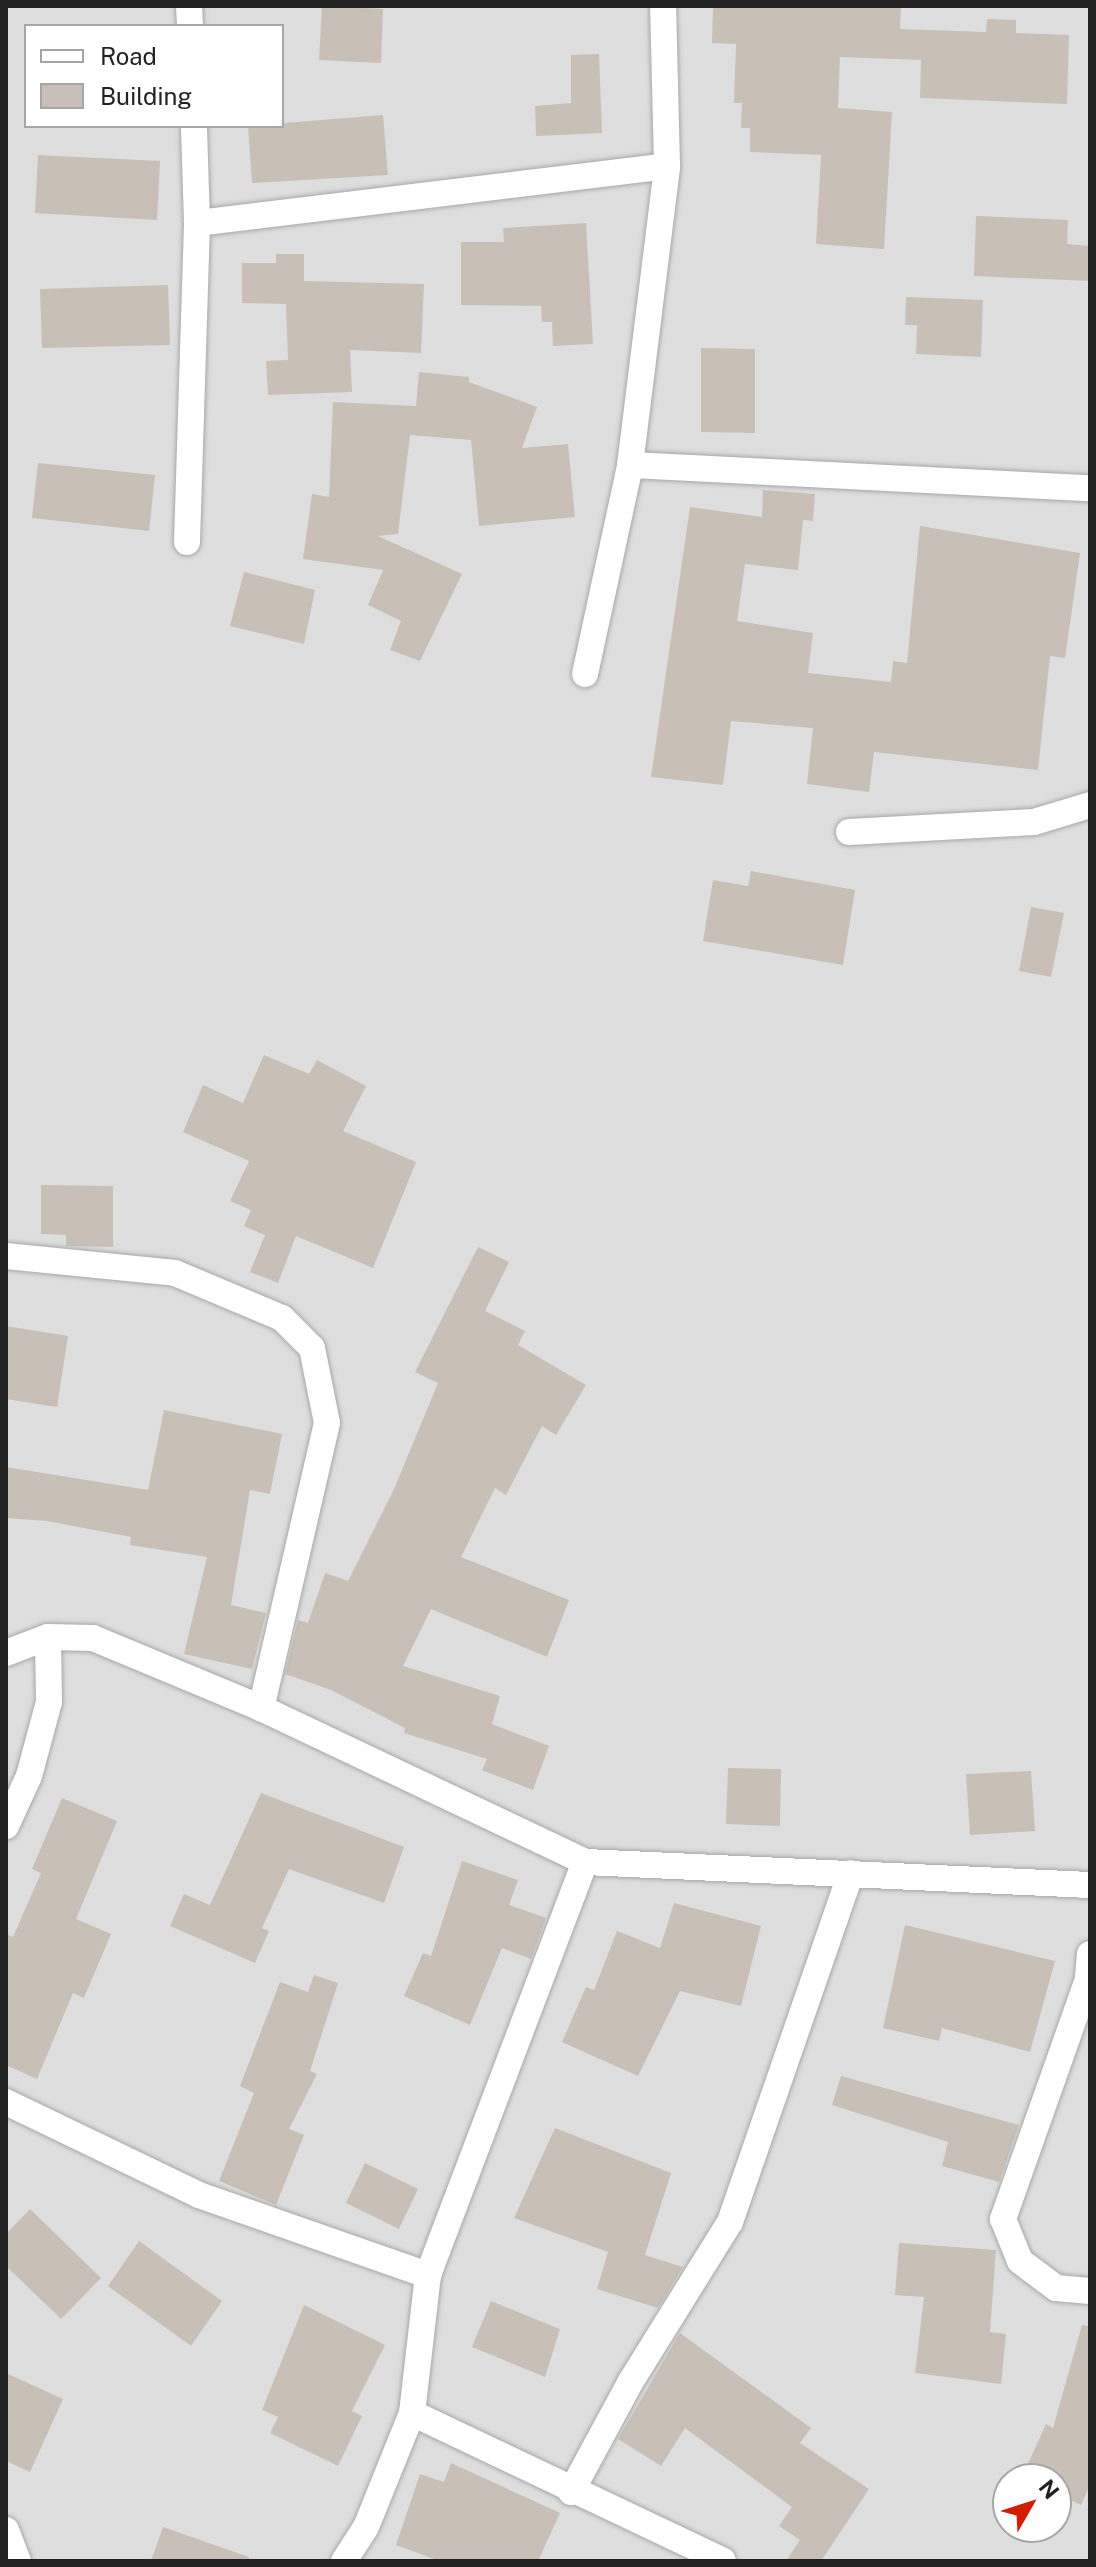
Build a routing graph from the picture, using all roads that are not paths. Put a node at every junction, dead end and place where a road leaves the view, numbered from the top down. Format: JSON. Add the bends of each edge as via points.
{"nodes":[{"id":1,"x":663,"y":6,"type":"edge"},
{"id":2,"x":194,"y":128,"type":"edge"},
{"id":3,"x":667,"y":166,"type":"junction"},
{"id":4,"x":197,"y":223,"type":"junction"},
{"id":5,"x":630,"y":465,"type":"junction"},
{"id":6,"x":1090,"y":488,"type":"edge"},
{"id":7,"x":187,"y":542,"type":"dead end"},
{"id":8,"x":585,"y":674,"type":"dead end"},
{"id":9,"x":1090,"y":805,"type":"edge"},
{"id":10,"x":849,"y":832,"type":"dead end"},
{"id":11,"x":6,"y":1256,"type":"edge"},
{"id":12,"x":48,"y":1637,"type":"junction"},
{"id":13,"x":6,"y":1653,"type":"edge"},
{"id":14,"x":261,"y":1708,"type":"junction"},
{"id":15,"x":6,"y":1826,"type":"edge"},
{"id":16,"x":585,"y":1862,"type":"junction"},
{"id":17,"x":851,"y":1873,"type":"junction"},
{"id":18,"x":1090,"y":1885,"type":"edge"},
{"id":19,"x":1090,"y":1954,"type":"edge"},
{"id":20,"x":6,"y":2102,"type":"edge"},
{"id":21,"x":428,"y":2275,"type":"junction"},
{"id":22,"x":1090,"y":2291,"type":"edge"},
{"id":23,"x":412,"y":2413,"type":"junction"},
{"id":24,"x":571,"y":2492,"type":"junction"},
{"id":25,"x":6,"y":2530,"type":"edge"},
{"id":26,"x":18,"y":2561,"type":"edge"},
{"id":27,"x":344,"y":2561,"type":"edge"},
{"id":28,"x":723,"y":2561,"type":"edge"}],
"edges":[{"from":1,"to":3,"type":"street"},
{"from":2,"to":4,"type":"street"},
{"from":3,"to":4,"type":"street"},
{"from":3,"to":5,"type":"street"},
{"from":4,"to":7,"type":"street"},
{"from":5,"to":6,"type":"street"},
{"from":5,"to":8,"type":"street"},
{"from":9,"to":10,"type":"street","via":[[1034,822]]},
{"from":11,"to":14,"type":"street","via":[[175,1273],[282,1318],[312,1348],[327,1423]]},
{"from":12,"to":13,"type":"street"},
{"from":12,"to":14,"type":"street","via":[[93,1638]]},
{"from":12,"to":15,"type":"street","via":[[49,1702],[29,1776]]},
{"from":14,"to":16,"type":"street"},
{"from":16,"to":17,"type":"street"},
{"from":16,"to":21,"type":"street"},
{"from":17,"to":18,"type":"street"},
{"from":17,"to":24,"type":"street","via":[[730,2222],[631,2381]]},
{"from":19,"to":22,"type":"street","via":[[1088,1979],[1003,2219],[1020,2261],[1056,2288]]},
{"from":20,"to":21,"type":"street","via":[[199,2195]]},
{"from":21,"to":23,"type":"street"},
{"from":23,"to":24,"type":"street"},
{"from":23,"to":27,"type":"street","via":[[366,2527]]},
{"from":24,"to":28,"type":"street"},
{"from":25,"to":26,"type":"street"}]}
